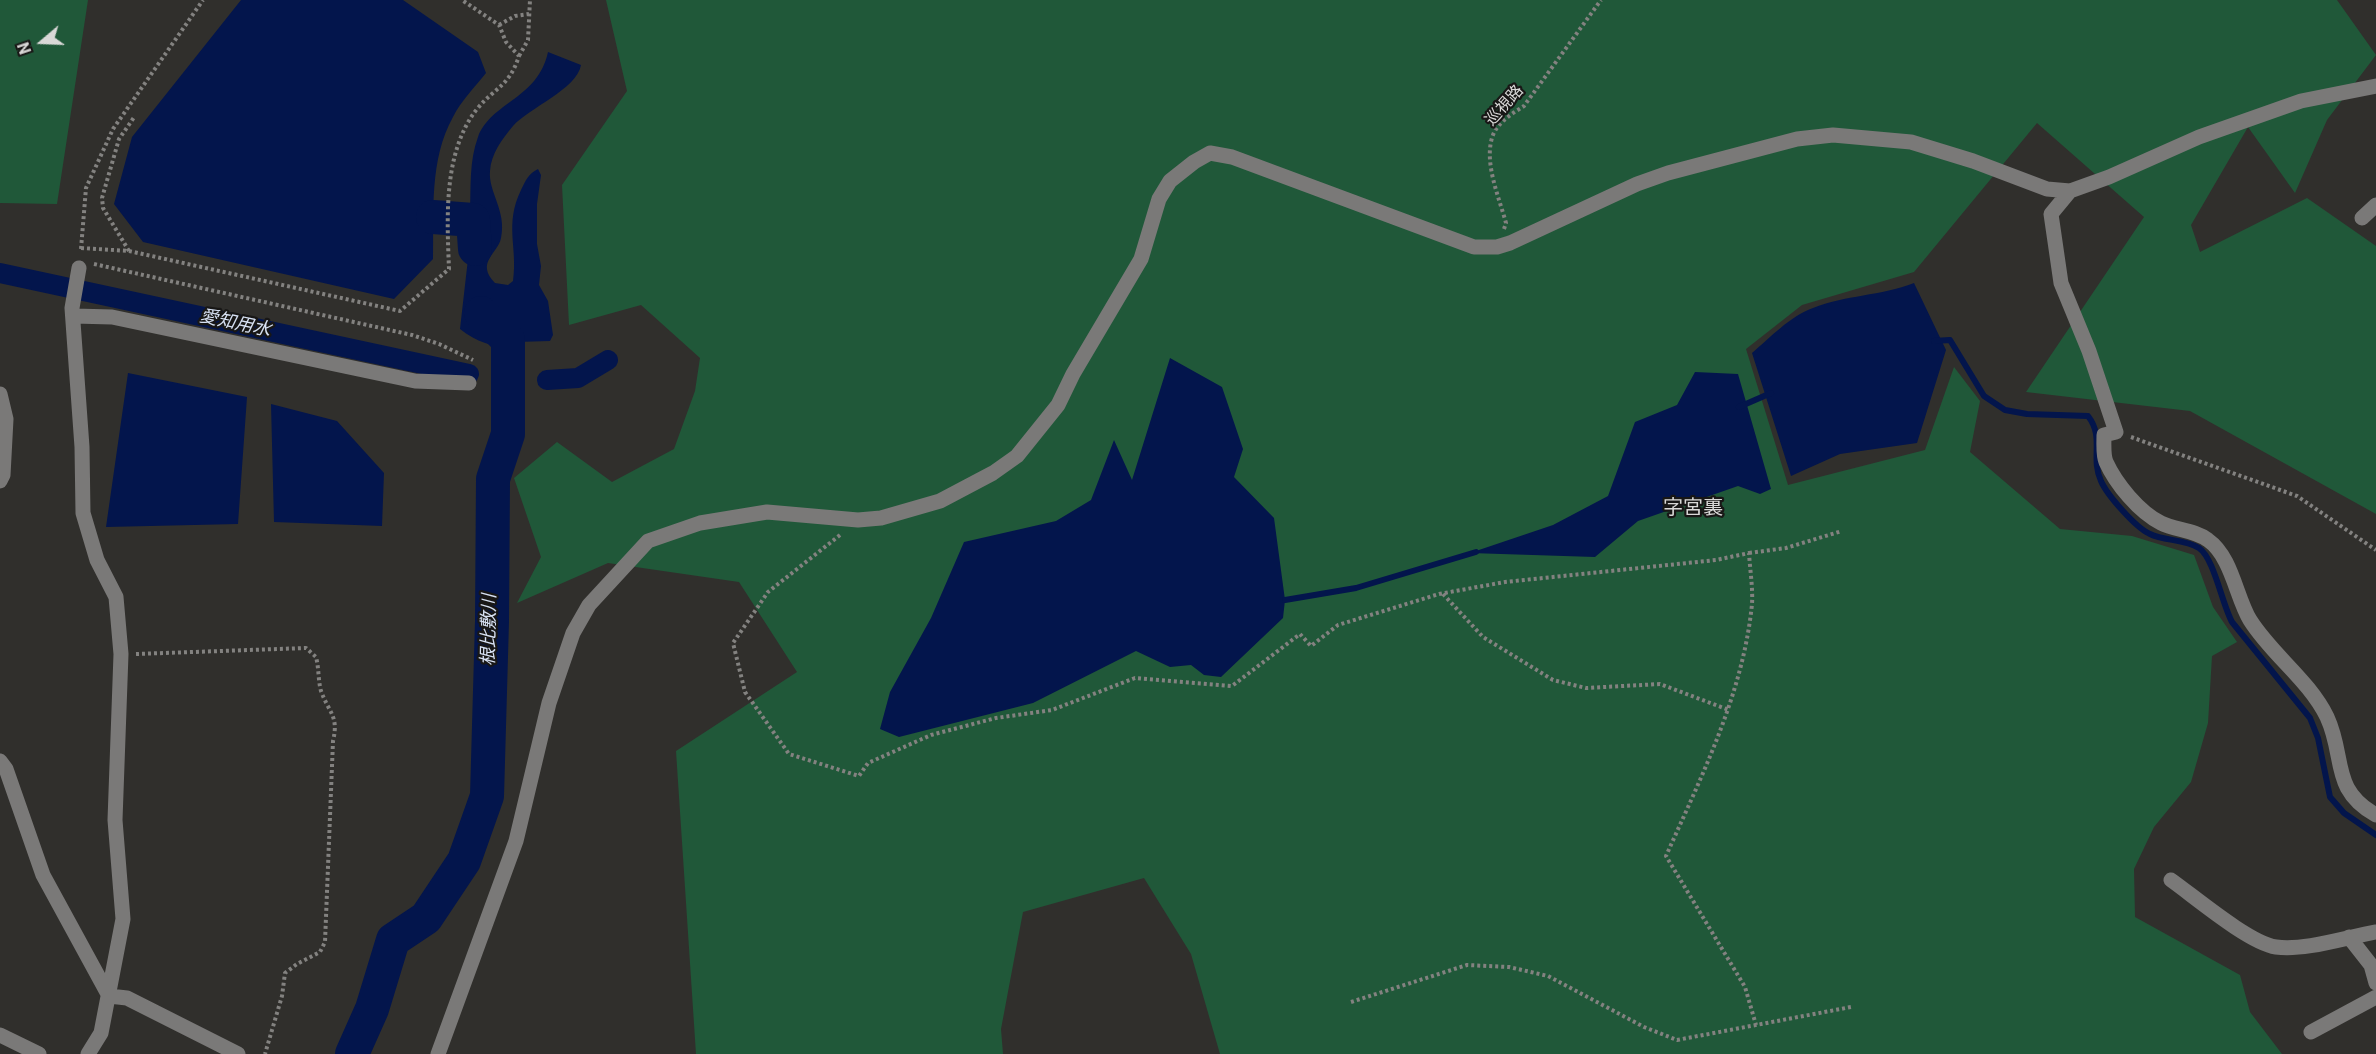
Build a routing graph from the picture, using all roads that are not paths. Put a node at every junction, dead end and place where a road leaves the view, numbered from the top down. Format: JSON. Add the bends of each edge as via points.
{"nodes":[{"id":1,"x":2376,"y":86,"type":"edge"},
{"id":2,"x":2070,"y":191,"type":"junction"},
{"id":3,"x":2376,"y":206,"type":"edge"},
{"id":4,"x":2362,"y":218,"type":"dead end"},
{"id":5,"x":80,"y":262,"type":"road end"},
{"id":6,"x":73,"y":312,"type":"junction"},
{"id":7,"x":469,"y":383,"type":"dead end"},
{"id":8,"x":0,"y":394,"type":"edge"},
{"id":9,"x":0,"y":481,"type":"edge"},
{"id":10,"x":0,"y":760,"type":"edge"},
{"id":11,"x":2376,"y":815,"type":"edge"},
{"id":12,"x":2171,"y":880,"type":"dead end"},
{"id":13,"x":2376,"y":932,"type":"edge"},
{"id":14,"x":2349,"y":937,"type":"junction"},
{"id":15,"x":2376,"y":983,"type":"edge"},
{"id":16,"x":109,"y":996,"type":"junction"},
{"id":17,"x":2376,"y":998,"type":"edge"},
{"id":18,"x":2311,"y":1032,"type":"dead end"},
{"id":19,"x":0,"y":1035,"type":"edge"},
{"id":20,"x":39,"y":1054,"type":"edge"},
{"id":21,"x":88,"y":1054,"type":"edge"},
{"id":22,"x":238,"y":1054,"type":"edge"},
{"id":23,"x":438,"y":1054,"type":"edge"}],
"edges":[{"from":1,"to":2,"type":"street","via":[[2301,101],[2199,137]]},
{"from":2,"to":11,"type":"street","via":[[2050,214],[2061,283],[2090,351],[2116,432],[2104,435],[2105,460],[2142,510],[2161,523],[2208,540],[2223,558],[2250,621],[2294,670],[2327,718],[2346,788],[2361,807]]},
{"from":2,"to":23,"type":"street","via":[[2047,189],[1911,142],[1833,135],[1797,139],[1668,173],[1497,247],[1474,247],[1232,157],[1210,153],[1170,181],[1159,199],[1141,260],[1072,374],[1058,405],[1017,456],[940,501],[881,518],[858,520],[767,512],[700,523],[648,541],[589,605],[573,633],[552,693],[516,841]]},
{"from":3,"to":4,"type":"street"},
{"from":5,"to":6,"type":"street"},
{"from":6,"to":7,"type":"street","via":[[415,381]]},
{"from":6,"to":16,"type":"street","via":[[83,513],[97,560],[116,597],[121,654],[115,820],[123,919]]},
{"from":8,"to":9,"type":"street","via":[[6,419]]},
{"from":10,"to":16,"type":"street","via":[[43,875]]},
{"from":12,"to":14,"type":"street","via":[[2222,917],[2274,947],[2291,948]]},
{"from":13,"to":14,"type":"street"},
{"from":14,"to":15,"type":"street","via":[[2371,964]]},
{"from":16,"to":21,"type":"street","via":[[101,1033]]},
{"from":16,"to":22,"type":"street","via":[[127,998]]},
{"from":17,"to":18,"type":"street"},
{"from":19,"to":20,"type":"street"}]}
